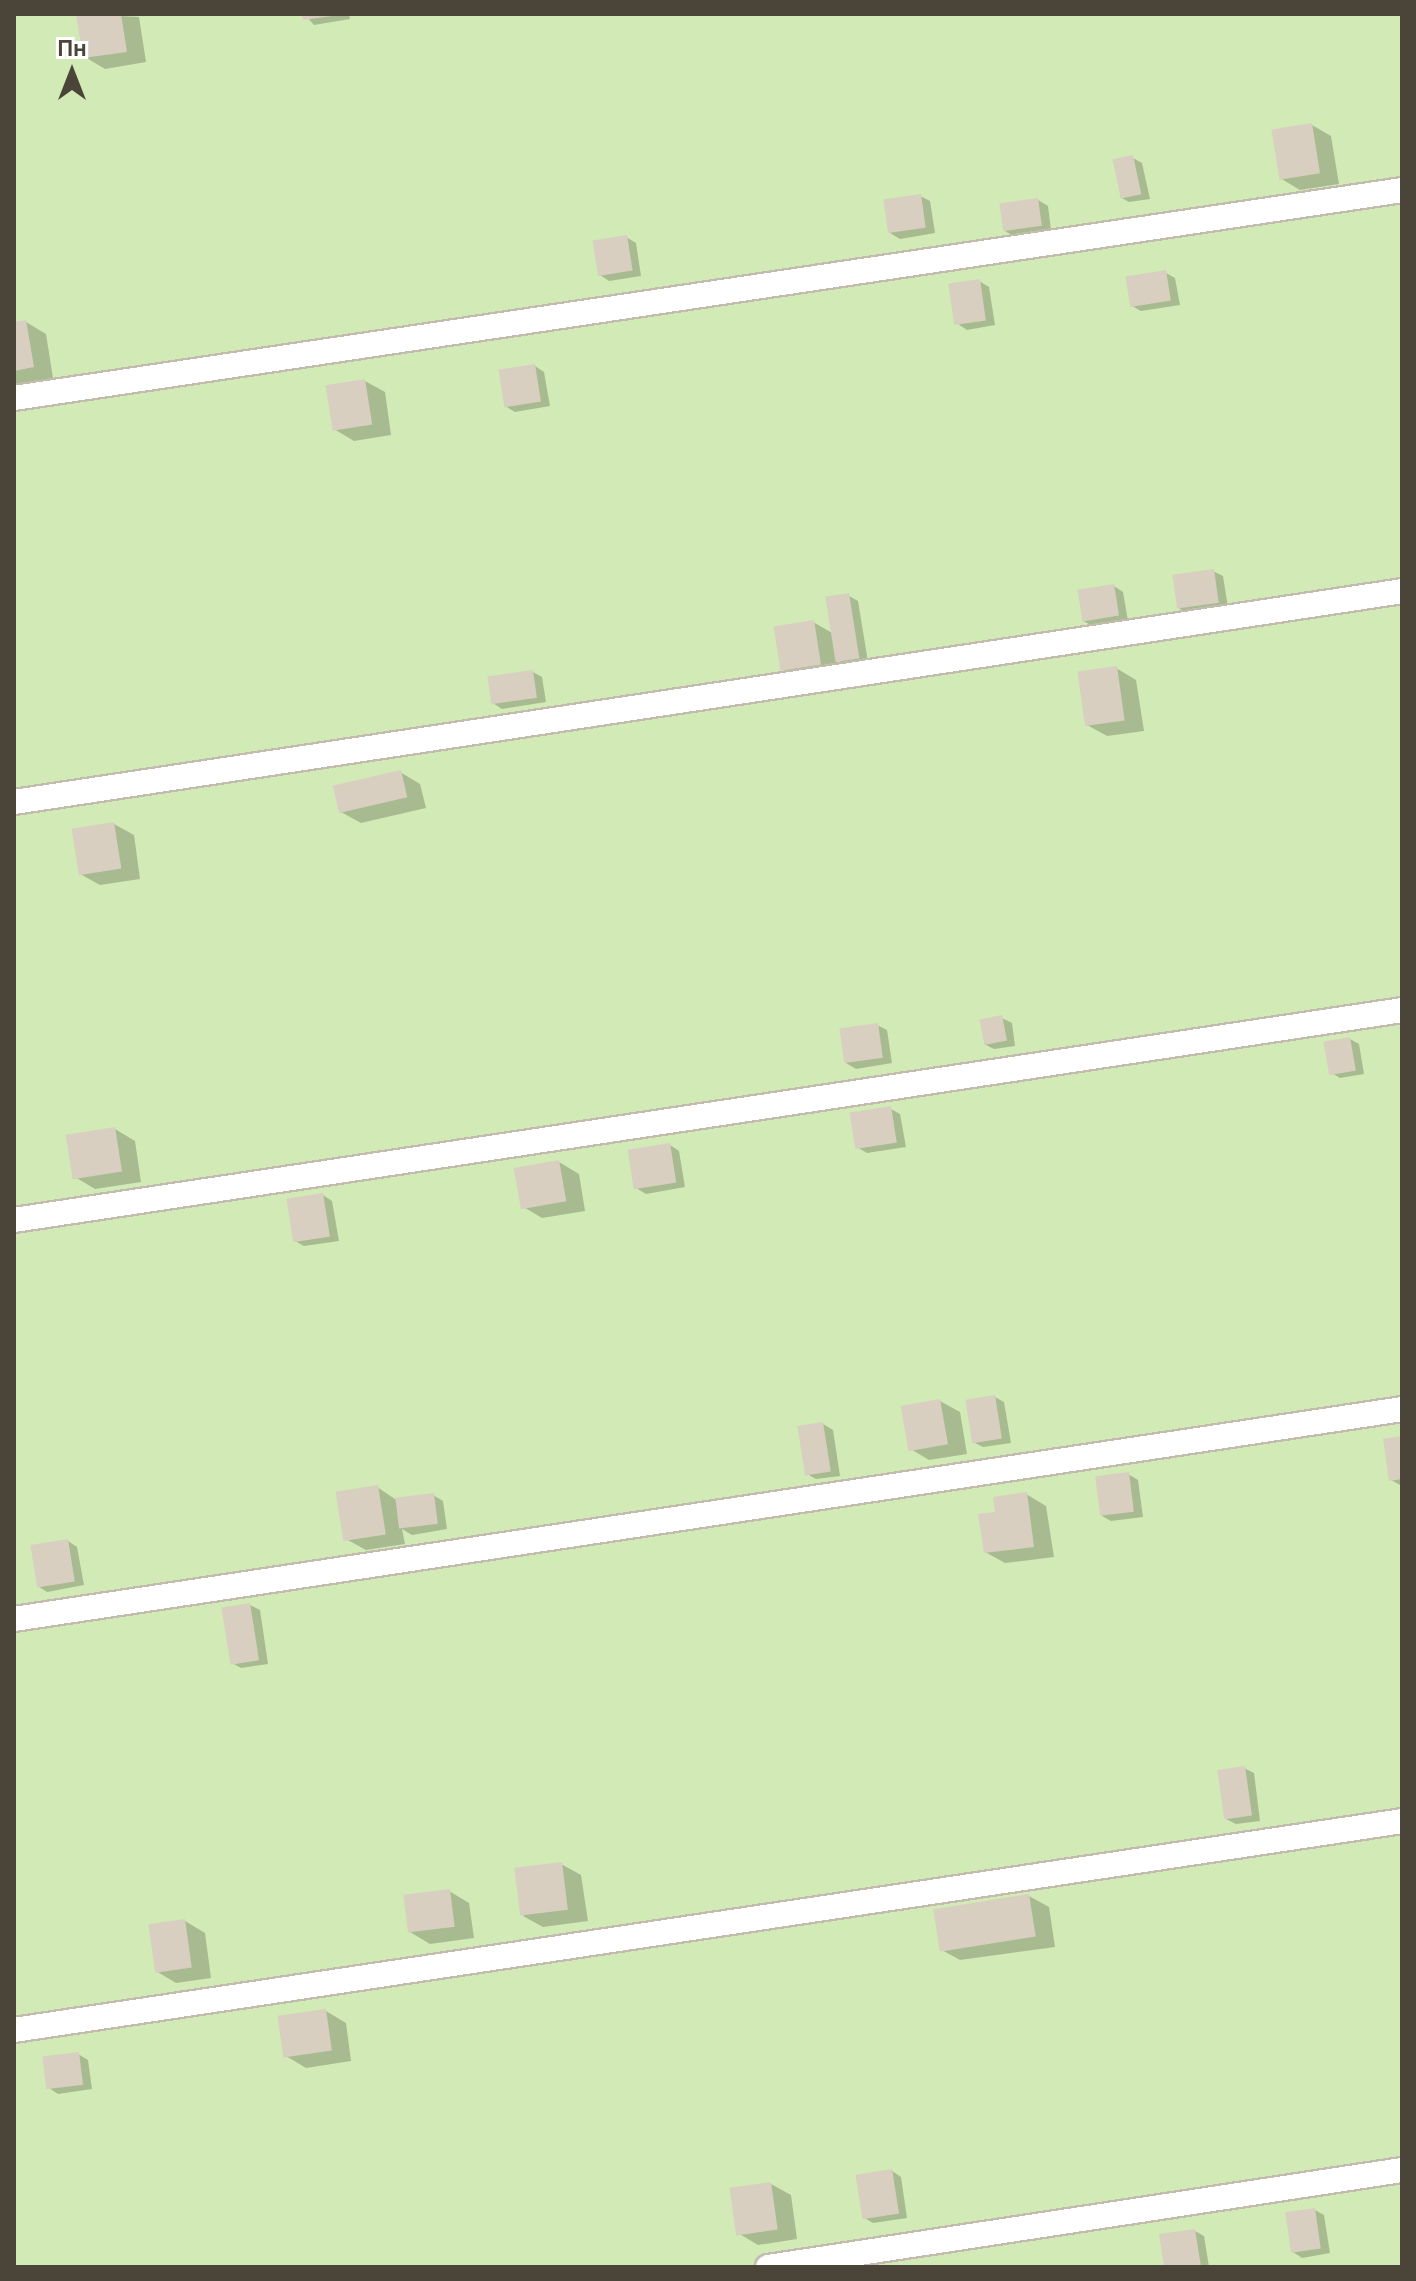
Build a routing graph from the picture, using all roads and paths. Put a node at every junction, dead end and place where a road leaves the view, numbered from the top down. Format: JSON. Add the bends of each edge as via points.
{"nodes":[{"id":1,"x":1402,"y":190,"type":"edge"},
{"id":2,"x":14,"y":398,"type":"edge"},
{"id":3,"x":1402,"y":591,"type":"edge"},
{"id":4,"x":14,"y":802,"type":"edge"},
{"id":5,"x":1402,"y":1010,"type":"edge"},
{"id":6,"x":14,"y":1220,"type":"edge"},
{"id":7,"x":1402,"y":1409,"type":"edge"},
{"id":8,"x":14,"y":1619,"type":"edge"},
{"id":9,"x":1402,"y":1821,"type":"edge"},
{"id":10,"x":14,"y":2030,"type":"edge"},
{"id":11,"x":1402,"y":2170,"type":"edge"},
{"id":12,"x":768,"y":2267,"type":"edge"}],
"edges":[{"from":1,"to":2,"type":"lane"},
{"from":3,"to":4,"type":"lane"},
{"from":5,"to":6,"type":"lane"},
{"from":7,"to":8,"type":"lane"},
{"from":9,"to":10,"type":"lane"},
{"from":11,"to":12,"type":"lane"}]}
